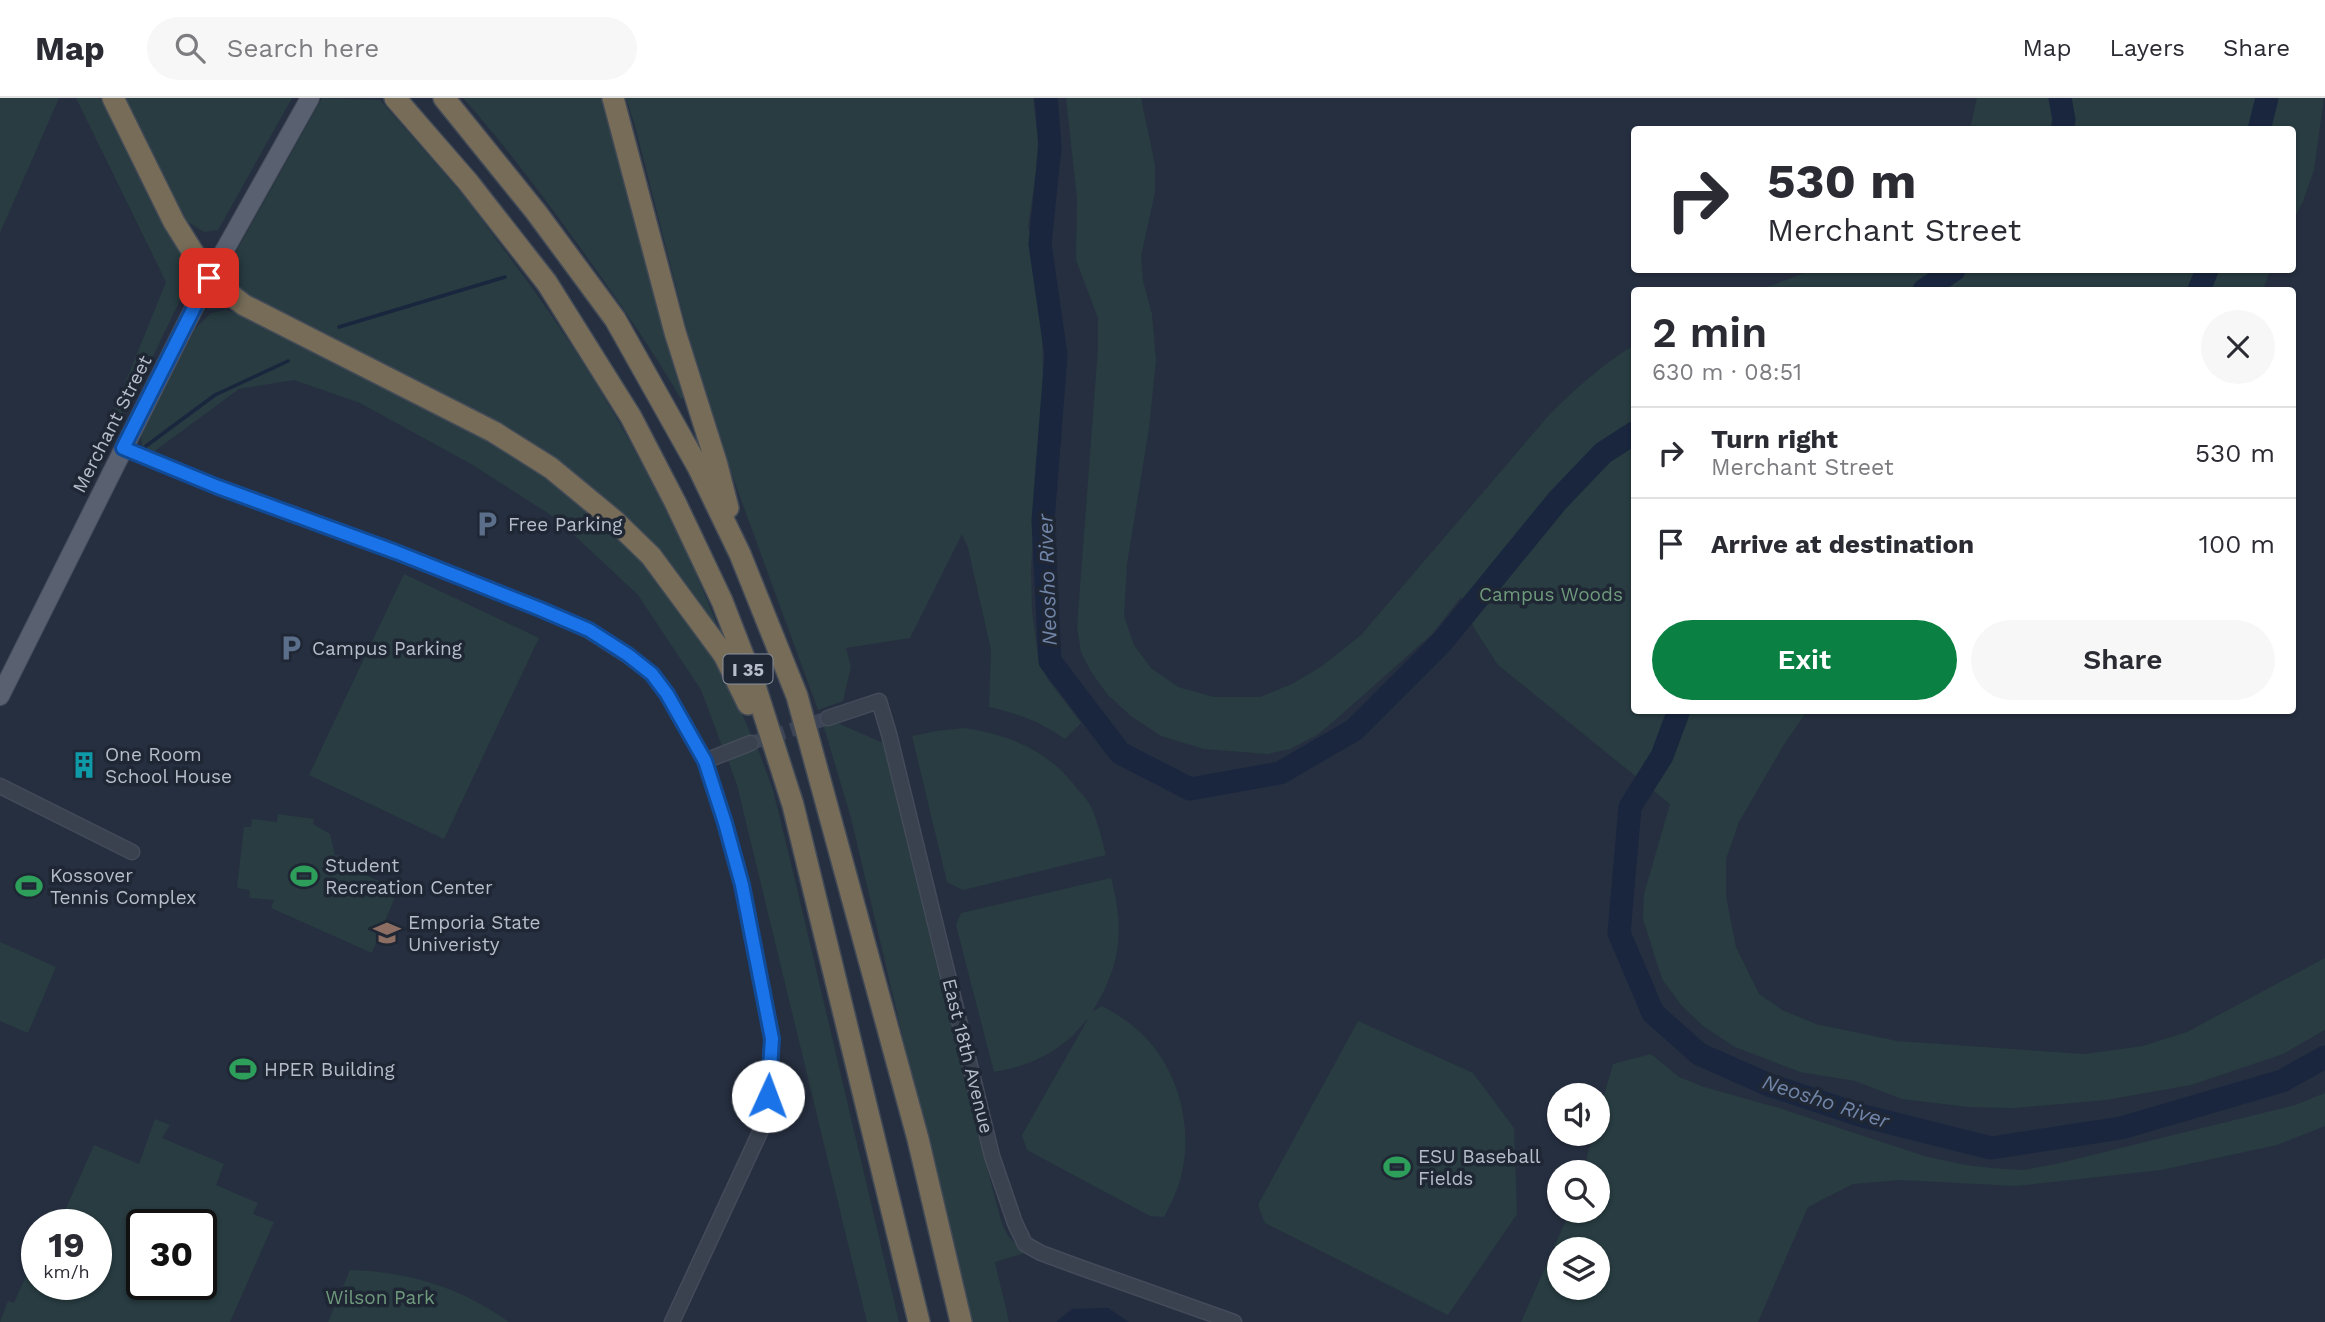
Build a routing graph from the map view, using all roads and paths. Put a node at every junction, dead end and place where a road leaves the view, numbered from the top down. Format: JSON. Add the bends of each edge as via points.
{"nodes":[{"id":1,"x":113,"y":98,"type":"edge"},
{"id":2,"x":310,"y":98,"type":"edge"},
{"id":3,"x":395,"y":98,"type":"edge"},
{"id":4,"x":444,"y":98,"type":"edge"},
{"id":5,"x":613,"y":98,"type":"edge"},
{"id":6,"x":209,"y":278,"type":"junction"},
{"id":7,"x":123,"y":448,"type":"junction"},
{"id":8,"x":740,"y":554,"type":"junction"},
{"id":9,"x":0,"y":696,"type":"edge"},
{"id":10,"x":828,"y":718,"type":"tunnel mouth"},
{"id":11,"x":751,"y":743,"type":"tunnel mouth"},
{"id":12,"x":705,"y":761,"type":"junction"},
{"id":13,"x":783,"y":777,"type":"junction"},
{"id":14,"x":0,"y":786,"type":"edge"},
{"id":15,"x":132,"y":852,"type":"dead end"},
{"id":16,"x":672,"y":1322,"type":"edge"},
{"id":17,"x":919,"y":1322,"type":"edge"},
{"id":18,"x":961,"y":1322,"type":"edge"},
{"id":19,"x":1234,"y":1322,"type":"edge"}],
"edges":[{"from":1,"to":6,"type":"highway","via":[[174,222]]},
{"from":2,"to":6,"type":"main road","name":"Merchant Street"},
{"from":3,"to":13,"type":"highway","number":"I 35","via":[[468,181],[547,283],[631,417],[722,601]]},
{"from":4,"to":8,"type":"highway","number":"I 35","via":[[615,319],[698,467]]},
{"from":5,"to":8,"type":"highway"},
{"from":6,"to":7,"type":"main road","name":"Merchant Street"},
{"from":6,"to":13,"type":"highway","via":[[244,305],[494,432],[551,468],[615,521],[651,556],[724,655]]},
{"from":7,"to":9,"type":"main road","name":"Merchant Street"},
{"from":7,"to":12,"type":"street","via":[[589,630],[652,674]]},
{"from":8,"to":18,"type":"highway","number":"I 35","via":[[797,696],[918,1139]]},
{"from":10,"to":19,"type":"street","name":"East 18th Avenue","via":[[879,701],[992,1156],[1025,1244]]},
{"from":11,"to":12,"type":"street"},
{"from":12,"to":16,"type":"street","via":[[742,885],[772,1039],[761,1130]]},
{"from":13,"to":17,"type":"highway","number":"I 35"},
{"from":14,"to":15,"type":"street"}]}
